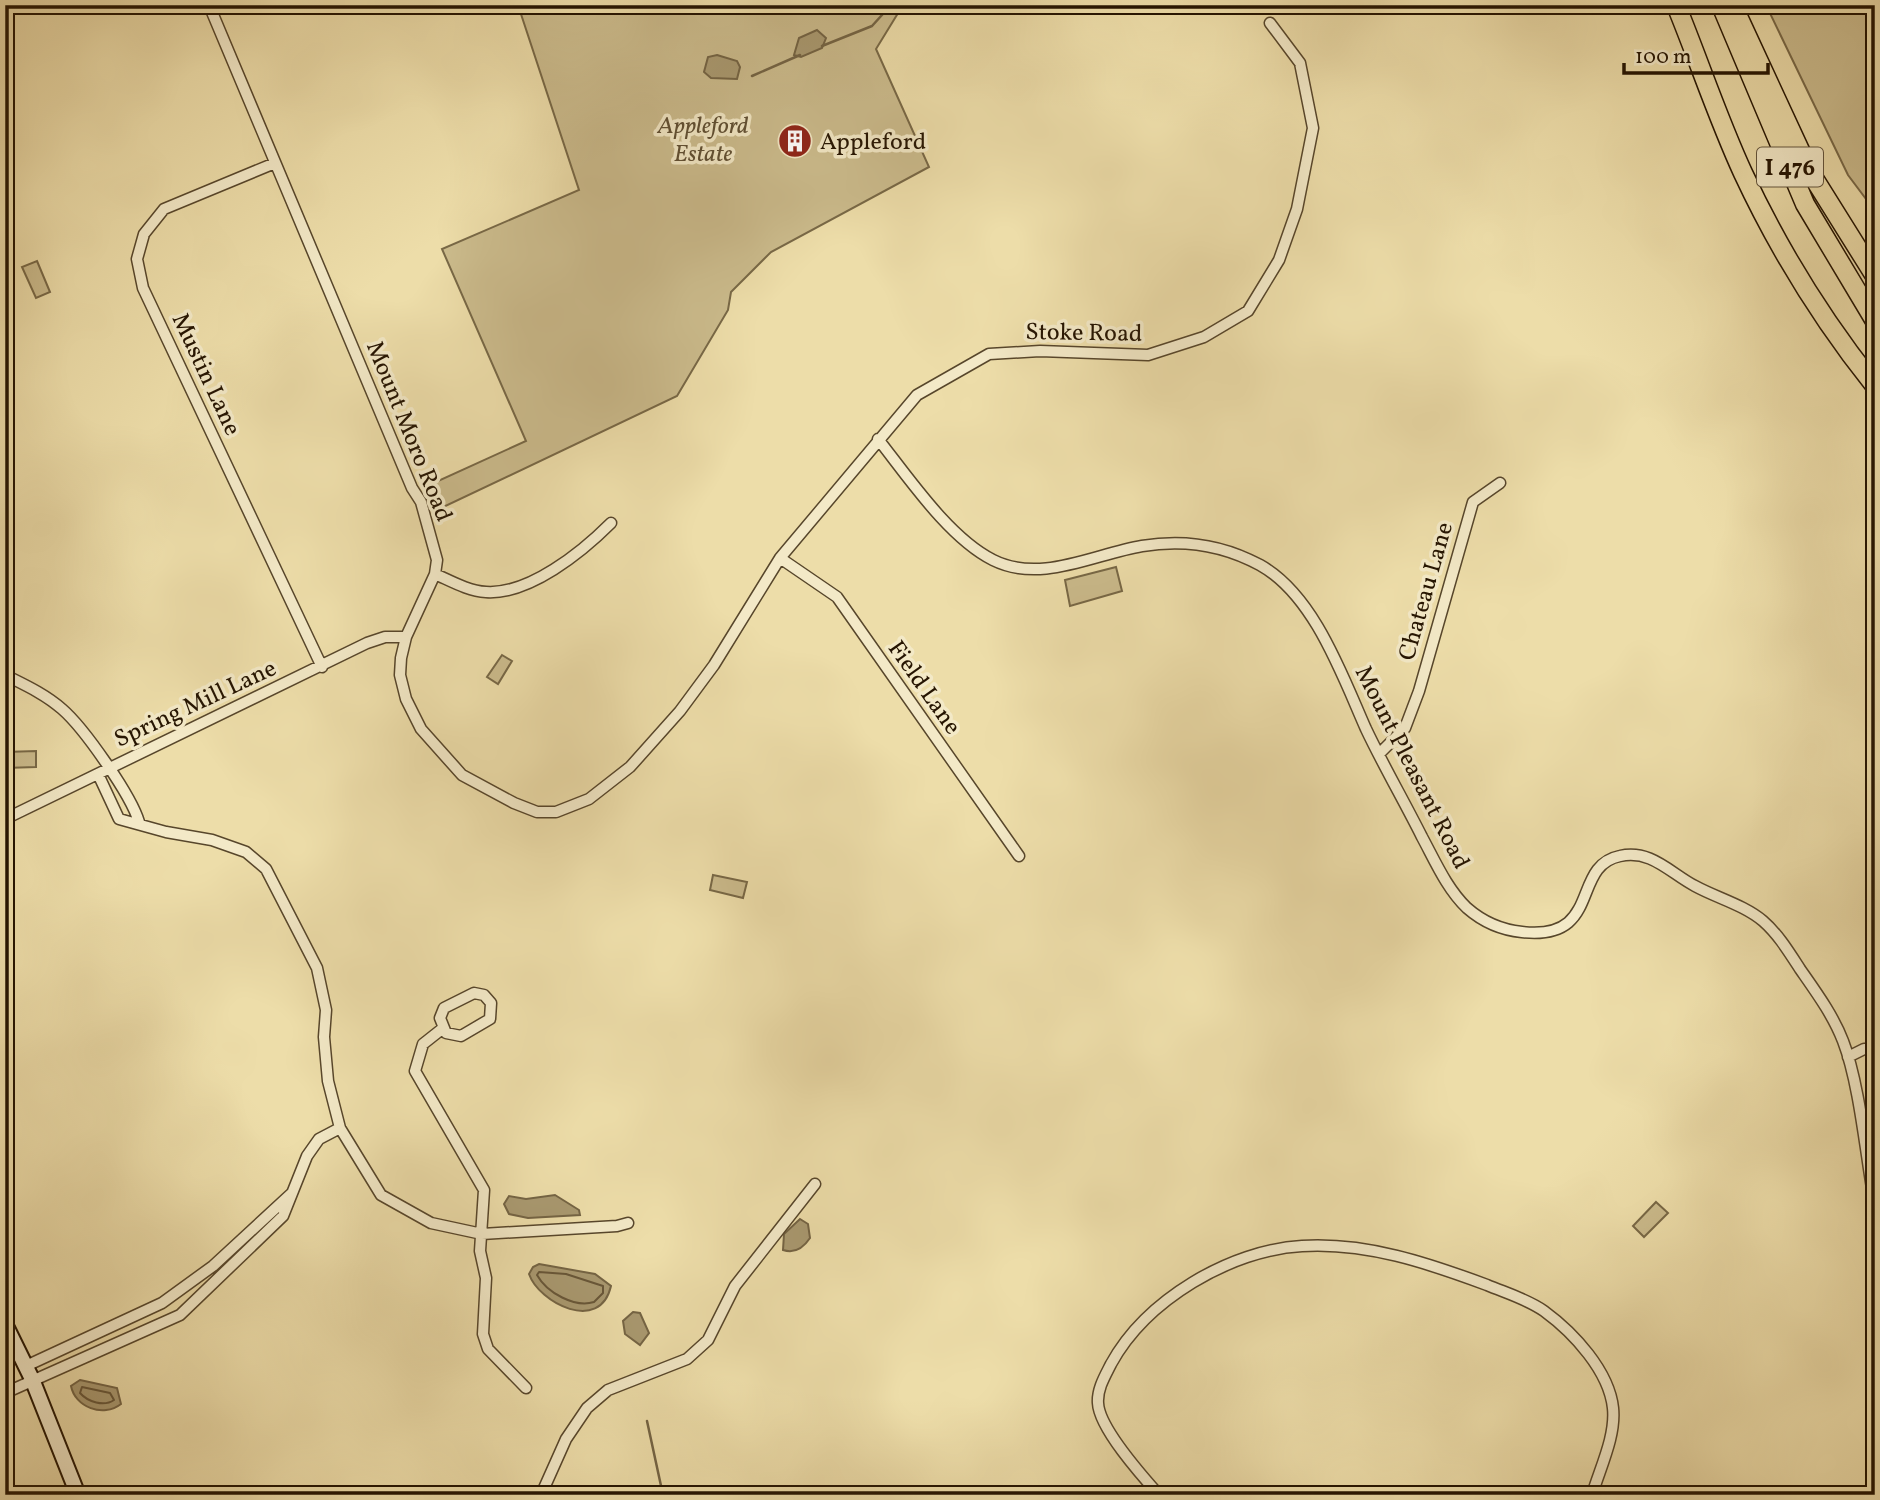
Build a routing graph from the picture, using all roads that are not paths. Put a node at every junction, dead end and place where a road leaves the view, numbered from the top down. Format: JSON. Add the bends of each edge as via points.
{"nodes":[{"id":1,"x":209,"y":5,"type":"edge"},
{"id":2,"x":1676,"y":5,"type":"edge"},
{"id":3,"x":1721,"y":5,"type":"edge"},
{"id":4,"x":1733,"y":5,"type":"edge"},
{"id":5,"x":1269,"y":23,"type":"dead end"},
{"id":6,"x":275,"y":163,"type":"junction"},
{"id":7,"x":1868,"y":263,"type":"edge"},
{"id":8,"x":1875,"y":276,"type":"edge"},
{"id":9,"x":1875,"y":321,"type":"edge"},
{"id":10,"x":1875,"y":386,"type":"edge"},
{"id":11,"x":878,"y":439,"type":"junction"},
{"id":12,"x":1500,"y":483,"type":"dead end"},
{"id":13,"x":611,"y":523,"type":"dead end"},
{"id":14,"x":780,"y":558,"type":"junction"},
{"id":15,"x":435,"y":574,"type":"junction"},
{"id":16,"x":406,"y":637,"type":"junction"},
{"id":17,"x":321,"y":667,"type":"junction"},
{"id":18,"x":5,"y":675,"type":"edge"},
{"id":19,"x":1379,"y":754,"type":"junction"},
{"id":20,"x":108,"y":768,"type":"junction"},
{"id":21,"x":98,"y":774,"type":"junction"},
{"id":22,"x":5,"y":819,"type":"edge"},
{"id":23,"x":139,"y":822,"type":"junction"},
{"id":24,"x":1019,"y":856,"type":"dead end"},
{"id":25,"x":442,"y":1028,"type":"junction"},
{"id":26,"x":1875,"y":1050,"type":"edge"},
{"id":27,"x":1848,"y":1057,"type":"junction"},
{"id":28,"x":340,"y":1128,"type":"junction"},
{"id":29,"x":815,"y":1184,"type":"dead end"},
{"id":30,"x":296,"y":1189,"type":"junction"},
{"id":31,"x":1875,"y":1206,"type":"edge"},
{"id":32,"x":628,"y":1223,"type":"dead end"},
{"id":33,"x":482,"y":1234,"type":"junction"},
{"id":34,"x":5,"y":1324,"type":"edge"},
{"id":35,"x":99,"y":1332,"type":"junction"},
{"id":36,"x":107,"y":1348,"type":"junction"},
{"id":37,"x":65,"y":1349,"type":"junction"},
{"id":38,"x":71,"y":1362,"type":"junction"},
{"id":39,"x":29,"y":1373,"type":"junction"},
{"id":40,"x":526,"y":1388,"type":"dead end"},
{"id":41,"x":5,"y":1393,"type":"edge"},
{"id":42,"x":78,"y":1495,"type":"edge"},
{"id":43,"x":541,"y":1495,"type":"edge"},
{"id":44,"x":1159,"y":1495,"type":"edge"},
{"id":45,"x":1592,"y":1495,"type":"edge"}],
"edges":[{"from":1,"to":6,"type":"street","name":"Mount Moro Road"},
{"from":2,"to":10,"type":"highway","number":"I 476","via":[[1743,173],[1796,271]]},
{"from":3,"to":9,"type":"highway","number":"I 476","via":[[1805,204]]},
{"from":4,"to":7,"type":"highway","via":[[1810,172]]},
{"from":5,"to":11,"type":"street","name":"Stoke Road","via":[[1300,63],[1313,128],[1297,209],[1279,260],[1248,311],[1204,337],[1148,355],[989,354],[917,395]]},
{"from":6,"to":15,"type":"street","name":"Mount Moro Road","via":[[421,502],[437,560]]},
{"from":6,"to":17,"type":"street","name":"Mustin Lane","via":[[164,209],[144,234],[138,259],[143,288]]},
{"from":7,"to":8,"type":"highway"},
{"from":11,"to":14,"type":"street"},
{"from":11,"to":19,"type":"street","name":"Mount Pleasant Road","via":[[956,533],[999,563],[1017,568],[1060,567],[1141,546],[1179,543],[1229,551],[1262,566],[1283,582],[1325,638]]},
{"from":12,"to":19,"type":"street","name":"Chateau Lane","via":[[1473,502],[1414,704],[1405,728]]},
{"from":13,"to":15,"type":"street","via":[[575,555],[513,589],[483,592]]},
{"from":14,"to":16,"type":"street","via":[[680,712],[616,780],[589,799],[556,812],[537,812],[514,803],[462,775],[443,756],[421,729],[406,699],[400,675]]},
{"from":14,"to":24,"type":"street","name":"Field Lane","via":[[837,597]]},
{"from":15,"to":16,"type":"street"},
{"from":16,"to":17,"type":"street","name":"Spring Mill Lane","via":[[367,643]]},
{"from":17,"to":20,"type":"street","name":"Spring Mill Lane"},
{"from":18,"to":20,"type":"street","via":[[63,710]]},
{"from":19,"to":27,"type":"street","name":"Mount Pleasant Road","via":[[1441,873],[1465,906],[1486,921],[1519,932],[1558,931],[1574,918],[1605,862],[1616,856],[1648,857],[1763,921],[1823,1002]]},
{"from":20,"to":21,"type":"street","name":"Spring Mill Lane"},
{"from":20,"to":23,"type":"street"},
{"from":21,"to":22,"type":"street","name":"Spring Mill Lane"},
{"from":21,"to":23,"type":"street","via":[[119,819]]},
{"from":23,"to":28,"type":"street","via":[[246,852],[266,869],[317,968],[326,1010],[328,1081]]},
{"from":25,"to":25,"type":"street","via":[[456,1037],[470,1031],[490,1018],[491,1003],[479,993],[469,995],[444,1008]]},
{"from":25,"to":33,"type":"street","via":[[423,1044],[415,1071],[484,1190]]},
{"from":26,"to":27,"type":"street","via":[[1864,1049]]},
{"from":27,"to":31,"type":"street","name":"Mount Pleasant Road"},
{"from":28,"to":30,"type":"street","via":[[318,1139]]},
{"from":28,"to":33,"type":"street","via":[[380,1195],[431,1223]]},
{"from":29,"to":43,"type":"street","via":[[735,1286],[708,1340],[687,1359],[608,1390],[587,1408],[566,1439]]},
{"from":30,"to":35,"type":"street","via":[[213,1266],[162,1303]]},
{"from":30,"to":36,"type":"street","via":[[283,1216],[180,1315]]},
{"from":32,"to":33,"type":"street"},
{"from":33,"to":40,"type":"street","via":[[480,1251],[486,1278],[483,1334],[488,1349]]},
{"from":34,"to":39,"type":"main road"},
{"from":35,"to":36,"type":"street"},
{"from":35,"to":37,"type":"street"},
{"from":36,"to":38,"type":"street"},
{"from":37,"to":38,"type":"street"},
{"from":37,"to":39,"type":"street"},
{"from":38,"to":39,"type":"street"},
{"from":39,"to":41,"type":"street"},
{"from":39,"to":42,"type":"main road"},
{"from":44,"to":45,"type":"street","via":[[1104,1423],[1098,1404],[1101,1382],[1116,1356],[1154,1312],[1214,1272],[1246,1259],[1324,1245],[1394,1254],[1544,1311],[1582,1348],[1610,1392],[1613,1426]]}]}
